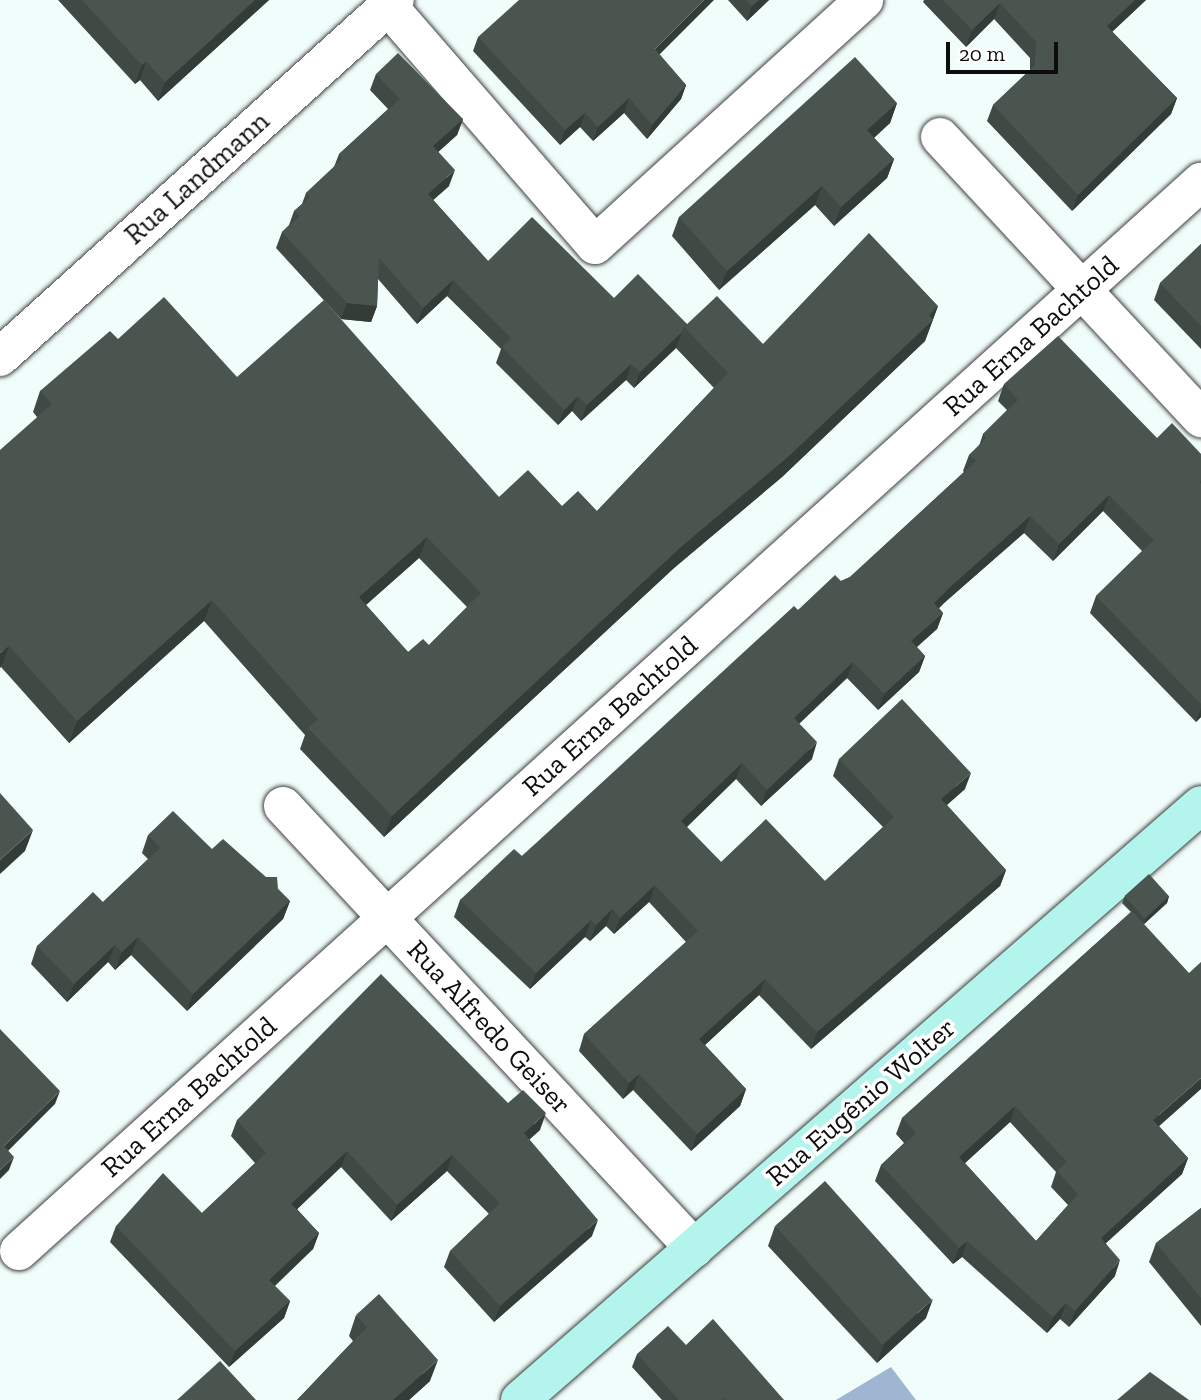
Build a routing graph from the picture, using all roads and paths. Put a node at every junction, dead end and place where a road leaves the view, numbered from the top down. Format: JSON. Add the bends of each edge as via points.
{"nodes":[{"id":1,"x":864,"y":0,"type":"edge"},
{"id":2,"x":391,"y":3,"type":"edge"},
{"id":3,"x":940,"y":137,"type":"dead end"},
{"id":4,"x":1201,"y":182,"type":"edge"},
{"id":5,"x":1082,"y":290,"type":"junction"},
{"id":6,"x":0,"y":357,"type":"edge"},
{"id":7,"x":1201,"y":418,"type":"edge"},
{"id":8,"x":1201,"y":805,"type":"edge"},
{"id":9,"x":283,"y":806,"type":"dead end"},
{"id":10,"x":387,"y":918,"type":"junction"},
{"id":11,"x":694,"y":1248,"type":"junction"},
{"id":12,"x":19,"y":1251,"type":"dead end"},
{"id":13,"x":520,"y":1400,"type":"edge"}],
"edges":[{"from":1,"to":2,"type":"street","via":[[594,245]]},
{"from":2,"to":6,"type":"street","name":"Rua Landmann"},
{"from":3,"to":5,"type":"street"},
{"from":4,"to":5,"type":"street","name":"Rua Erna Bachtold"},
{"from":5,"to":7,"type":"street"},
{"from":5,"to":10,"type":"street","name":"Rua Erna Bachtold"},
{"from":8,"to":11,"type":"street","name":"Rua Eugênio Wolter"},
{"from":9,"to":10,"type":"street","name":"Rua Alfredo Geiser"},
{"from":10,"to":11,"type":"street","name":"Rua Alfredo Geiser"},
{"from":10,"to":12,"type":"street","name":"Rua Erna Bachtold"},
{"from":11,"to":13,"type":"street","name":"Rua Eugênio Wolter"}]}
